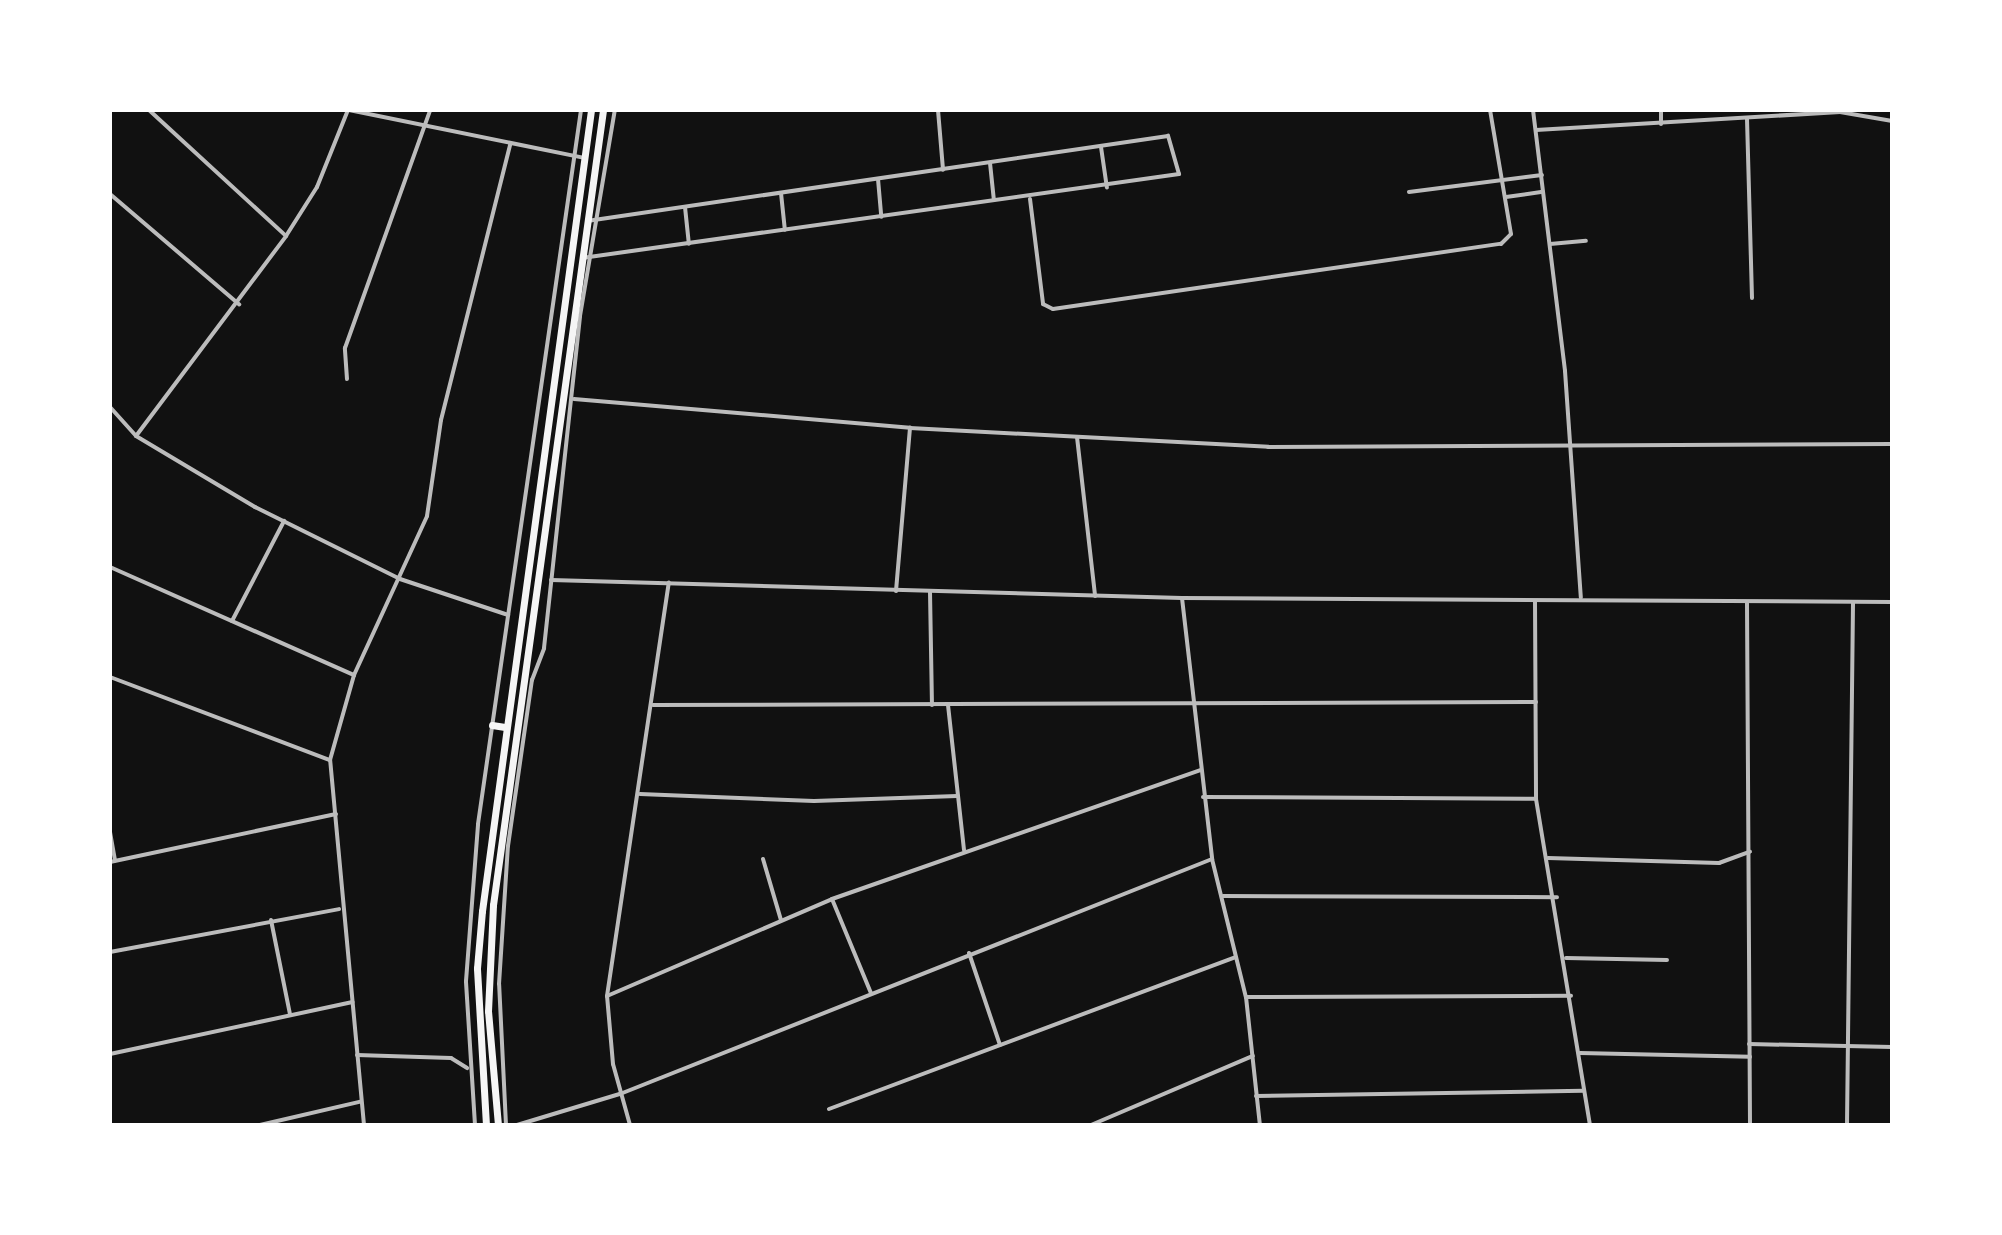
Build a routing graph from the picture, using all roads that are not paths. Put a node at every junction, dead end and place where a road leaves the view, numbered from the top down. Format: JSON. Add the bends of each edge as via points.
{"nodes":[{"id":1,"x":149,"y":110,"type":"edge"},
{"id":2,"x":348,"y":110,"type":"edge"},
{"id":3,"x":430,"y":110,"type":"edge"},
{"id":4,"x":581,"y":110,"type":"edge"},
{"id":5,"x":591,"y":110,"type":"edge"},
{"id":6,"x":603,"y":110,"type":"edge"},
{"id":7,"x":615,"y":110,"type":"edge"},
{"id":8,"x":938,"y":110,"type":"edge"},
{"id":9,"x":1490,"y":110,"type":"edge"},
{"id":10,"x":1533,"y":110,"type":"edge"},
{"id":11,"x":1661,"y":110,"type":"edge"},
{"id":12,"x":1747,"y":119,"type":"junction"},
{"id":13,"x":1892,"y":121,"type":"edge"},
{"id":14,"x":1661,"y":124,"type":"junction"},
{"id":15,"x":425,"y":130,"type":"junction"},
{"id":16,"x":1536,"y":130,"type":"junction"},
{"id":17,"x":510,"y":145,"type":"junction"},
{"id":18,"x":1101,"y":147,"type":"junction"},
{"id":19,"x":579,"y":157,"type":"junction"},
{"id":20,"x":990,"y":163,"type":"junction"},
{"id":21,"x":943,"y":170,"type":"junction"},
{"id":22,"x":1542,"y":175,"type":"junction"},
{"id":23,"x":878,"y":179,"type":"junction"},
{"id":24,"x":1503,"y":180,"type":"junction"},
{"id":25,"x":1107,"y":188,"type":"junction"},
{"id":26,"x":1544,"y":191,"type":"junction"},
{"id":27,"x":1409,"y":192,"type":"dead end"},
{"id":28,"x":781,"y":193,"type":"junction"},
{"id":29,"x":110,"y":194,"type":"edge"},
{"id":30,"x":1506,"y":197,"type":"junction"},
{"id":31,"x":1030,"y":199,"type":"junction"},
{"id":32,"x":994,"y":201,"type":"junction"},
{"id":33,"x":685,"y":207,"type":"junction"},
{"id":34,"x":881,"y":217,"type":"junction"},
{"id":35,"x":599,"y":220,"type":"junction"},
{"id":36,"x":587,"y":221,"type":"junction"},
{"id":37,"x":785,"y":230,"type":"junction"},
{"id":38,"x":286,"y":236,"type":"junction"},
{"id":39,"x":1586,"y":241,"type":"dead end"},
{"id":40,"x":1550,"y":244,"type":"junction"},
{"id":41,"x":689,"y":245,"type":"junction"},
{"id":42,"x":592,"y":257,"type":"junction"},
{"id":43,"x":582,"y":258,"type":"junction"},
{"id":44,"x":1752,"y":298,"type":"dead end"},
{"id":45,"x":239,"y":304,"type":"junction"},
{"id":46,"x":347,"y":379,"type":"dead end"},
{"id":47,"x":574,"y":399,"type":"junction"},
{"id":48,"x":110,"y":407,"type":"edge"},
{"id":49,"x":910,"y":428,"type":"junction"},
{"id":50,"x":136,"y":436,"type":"junction"},
{"id":51,"x":1077,"y":437,"type":"junction"},
{"id":52,"x":1892,"y":444,"type":"edge"},
{"id":53,"x":1565,"y":450,"type":"junction"},
{"id":54,"x":284,"y":521,"type":"junction"},
{"id":55,"x":110,"y":567,"type":"edge"},
{"id":56,"x":400,"y":579,"type":"junction"},
{"id":57,"x":551,"y":580,"type":"junction"},
{"id":58,"x":669,"y":583,"type":"junction"},
{"id":59,"x":896,"y":591,"type":"junction"},
{"id":60,"x":930,"y":592,"type":"junction"},
{"id":61,"x":1095,"y":596,"type":"junction"},
{"id":62,"x":1581,"y":597,"type":"junction"},
{"id":63,"x":1182,"y":598,"type":"junction"},
{"id":64,"x":1535,"y":601,"type":"junction"},
{"id":65,"x":1747,"y":602,"type":"junction"},
{"id":66,"x":1853,"y":602,"type":"junction"},
{"id":67,"x":1892,"y":602,"type":"edge"},
{"id":68,"x":509,"y":615,"type":"junction"},
{"id":69,"x":232,"y":621,"type":"junction"},
{"id":70,"x":354,"y":675,"type":"junction"},
{"id":71,"x":110,"y":677,"type":"edge"},
{"id":72,"x":1195,"y":700,"type":"junction"},
{"id":73,"x":1536,"y":702,"type":"junction"},
{"id":74,"x":653,"y":705,"type":"junction"},
{"id":75,"x":932,"y":705,"type":"junction"},
{"id":76,"x":948,"y":705,"type":"junction"},
{"id":77,"x":492,"y":725,"type":"junction"},
{"id":78,"x":505,"y":727,"type":"junction"},
{"id":79,"x":330,"y":760,"type":"junction"},
{"id":80,"x":1201,"y":770,"type":"junction"},
{"id":81,"x":640,"y":794,"type":"junction"},
{"id":82,"x":957,"y":796,"type":"junction"},
{"id":83,"x":1203,"y":797,"type":"junction"},
{"id":84,"x":1536,"y":799,"type":"junction"},
{"id":85,"x":336,"y":814,"type":"junction"},
{"id":86,"x":110,"y":832,"type":"edge"},
{"id":87,"x":964,"y":850,"type":"junction"},
{"id":88,"x":1750,"y":852,"type":"junction"},
{"id":89,"x":1548,"y":858,"type":"junction"},
{"id":90,"x":763,"y":859,"type":"dead end"},
{"id":91,"x":1212,"y":859,"type":"junction"},
{"id":92,"x":1740,"y":859,"type":"junction"},
{"id":93,"x":1750,"y":860,"type":"junction"},
{"id":94,"x":112,"y":862,"type":"edge"},
{"id":95,"x":1223,"y":896,"type":"junction"},
{"id":96,"x":1557,"y":897,"type":"junction"},
{"id":97,"x":832,"y":899,"type":"junction"},
{"id":98,"x":340,"y":909,"type":"junction"},
{"id":99,"x":271,"y":920,"type":"junction"},
{"id":100,"x":781,"y":920,"type":"junction"},
{"id":101,"x":110,"y":952,"type":"edge"},
{"id":102,"x":969,"y":953,"type":"junction"},
{"id":103,"x":1236,"y":957,"type":"junction"},
{"id":104,"x":1566,"y":958,"type":"junction"},
{"id":105,"x":1667,"y":960,"type":"dead end"},
{"id":106,"x":871,"y":993,"type":"junction"},
{"id":107,"x":607,"y":996,"type":"junction"},
{"id":108,"x":1571,"y":996,"type":"junction"},
{"id":109,"x":1246,"y":997,"type":"junction"},
{"id":110,"x":352,"y":1002,"type":"junction"},
{"id":111,"x":290,"y":1014,"type":"junction"},
{"id":112,"x":1749,"y":1044,"type":"junction"},
{"id":113,"x":1000,"y":1045,"type":"junction"},
{"id":114,"x":1847,"y":1047,"type":"junction"},
{"id":115,"x":1892,"y":1047,"type":"edge"},
{"id":116,"x":1579,"y":1053,"type":"junction"},
{"id":117,"x":110,"y":1054,"type":"edge"},
{"id":118,"x":357,"y":1055,"type":"junction"},
{"id":119,"x":1253,"y":1056,"type":"junction"},
{"id":120,"x":1750,"y":1057,"type":"junction"},
{"id":121,"x":468,"y":1068,"type":"junction"},
{"id":122,"x":1583,"y":1091,"type":"junction"},
{"id":123,"x":620,"y":1094,"type":"junction"},
{"id":124,"x":1256,"y":1096,"type":"junction"},
{"id":125,"x":359,"y":1102,"type":"junction"},
{"id":126,"x":829,"y":1109,"type":"dead end"},
{"id":127,"x":260,"y":1125,"type":"edge"},
{"id":128,"x":364,"y":1125,"type":"edge"},
{"id":129,"x":475,"y":1125,"type":"edge"},
{"id":130,"x":486,"y":1125,"type":"edge"},
{"id":131,"x":498,"y":1125,"type":"edge"},
{"id":132,"x":506,"y":1125,"type":"edge"},
{"id":133,"x":517,"y":1125,"type":"edge"},
{"id":134,"x":630,"y":1125,"type":"edge"},
{"id":135,"x":1091,"y":1125,"type":"edge"},
{"id":136,"x":1260,"y":1125,"type":"edge"},
{"id":137,"x":1590,"y":1125,"type":"edge"},
{"id":138,"x":1750,"y":1125,"type":"edge"},
{"id":139,"x":1847,"y":1125,"type":"edge"}],
"edges":[{"from":1,"to":38,"type":"street"},
{"from":2,"to":15,"type":"street"},
{"from":2,"to":38,"type":"street","via":[[317,187]]},
{"from":3,"to":15,"type":"street"},
{"from":4,"to":19,"type":"street"},
{"from":5,"to":19,"type":"highway"},
{"from":6,"to":36,"type":"highway"},
{"from":7,"to":35,"type":"street"},
{"from":8,"to":21,"type":"street"},
{"from":9,"to":24,"type":"street"},
{"from":10,"to":16,"type":"street"},
{"from":11,"to":14,"type":"street"},
{"from":12,"to":13,"type":"street","via":[[1840,112]]},
{"from":12,"to":14,"type":"street"},
{"from":12,"to":44,"type":"street"},
{"from":14,"to":16,"type":"street"},
{"from":15,"to":17,"type":"street"},
{"from":15,"to":46,"type":"street","via":[[345,348]]},
{"from":16,"to":22,"type":"street"},
{"from":17,"to":19,"type":"street"},
{"from":17,"to":56,"type":"street","via":[[441,420],[427,516]]},
{"from":18,"to":20,"type":"street"},
{"from":18,"to":25,"type":"street"},
{"from":18,"to":25,"type":"street","via":[[1168,136],[1179,174]]},
{"from":19,"to":68,"type":"street"},
{"from":19,"to":78,"type":"highway"},
{"from":20,"to":21,"type":"street"},
{"from":20,"to":32,"type":"street"},
{"from":21,"to":23,"type":"street"},
{"from":22,"to":24,"type":"street"},
{"from":22,"to":26,"type":"street"},
{"from":23,"to":28,"type":"street"},
{"from":23,"to":34,"type":"street"},
{"from":24,"to":27,"type":"street"},
{"from":24,"to":30,"type":"street"},
{"from":25,"to":31,"type":"street"},
{"from":26,"to":30,"type":"street"},
{"from":26,"to":40,"type":"street"},
{"from":28,"to":33,"type":"street"},
{"from":28,"to":37,"type":"street"},
{"from":29,"to":45,"type":"street"},
{"from":30,"to":31,"type":"street","via":[[1511,234],[1501,244],[1053,309],[1043,304]]},
{"from":31,"to":32,"type":"street"},
{"from":32,"to":34,"type":"street"},
{"from":33,"to":35,"type":"street"},
{"from":33,"to":41,"type":"street"},
{"from":34,"to":37,"type":"street"},
{"from":35,"to":36,"type":"street"},
{"from":35,"to":42,"type":"street"},
{"from":36,"to":43,"type":"highway"},
{"from":37,"to":41,"type":"street"},
{"from":38,"to":45,"type":"street"},
{"from":39,"to":40,"type":"street"},
{"from":40,"to":53,"type":"street","via":[[1565,371]]},
{"from":41,"to":42,"type":"street"},
{"from":42,"to":43,"type":"street"},
{"from":42,"to":47,"type":"street"},
{"from":43,"to":131,"type":"highway","via":[[493,905],[488,1011]]},
{"from":45,"to":50,"type":"street"},
{"from":47,"to":49,"type":"street"},
{"from":47,"to":57,"type":"street"},
{"from":48,"to":50,"type":"street"},
{"from":49,"to":51,"type":"street"},
{"from":49,"to":59,"type":"street"},
{"from":50,"to":54,"type":"street"},
{"from":51,"to":53,"type":"street"},
{"from":51,"to":61,"type":"street"},
{"from":52,"to":53,"type":"street"},
{"from":53,"to":62,"type":"street"},
{"from":54,"to":56,"type":"street"},
{"from":54,"to":69,"type":"street"},
{"from":55,"to":69,"type":"street"},
{"from":56,"to":68,"type":"street"},
{"from":56,"to":70,"type":"street"},
{"from":57,"to":58,"type":"street"},
{"from":57,"to":132,"type":"street","via":[[508,846],[499,984]]},
{"from":58,"to":59,"type":"street"},
{"from":58,"to":74,"type":"street"},
{"from":59,"to":60,"type":"street"},
{"from":60,"to":61,"type":"street"},
{"from":60,"to":75,"type":"street"},
{"from":61,"to":63,"type":"street"},
{"from":62,"to":64,"type":"street"},
{"from":62,"to":65,"type":"street"},
{"from":63,"to":64,"type":"street"},
{"from":63,"to":72,"type":"street"},
{"from":64,"to":73,"type":"street"},
{"from":65,"to":66,"type":"street"},
{"from":65,"to":88,"type":"street"},
{"from":66,"to":67,"type":"street"},
{"from":66,"to":114,"type":"street"},
{"from":68,"to":77,"type":"street"},
{"from":69,"to":70,"type":"street"},
{"from":70,"to":79,"type":"street"},
{"from":71,"to":79,"type":"street"},
{"from":72,"to":73,"type":"street"},
{"from":72,"to":76,"type":"street"},
{"from":72,"to":80,"type":"street"},
{"from":73,"to":84,"type":"street"},
{"from":74,"to":75,"type":"street"},
{"from":74,"to":81,"type":"street"},
{"from":75,"to":76,"type":"street"},
{"from":76,"to":82,"type":"street"},
{"from":77,"to":78,"type":"highway"},
{"from":77,"to":121,"type":"street","via":[[468,918]]},
{"from":78,"to":130,"type":"highway","via":[[477,968]]},
{"from":79,"to":85,"type":"street"},
{"from":80,"to":83,"type":"street"},
{"from":80,"to":87,"type":"street"},
{"from":81,"to":82,"type":"street","via":[[814,801]]},
{"from":81,"to":107,"type":"street"},
{"from":82,"to":87,"type":"street"},
{"from":83,"to":84,"type":"street"},
{"from":83,"to":91,"type":"street"},
{"from":84,"to":89,"type":"street"},
{"from":85,"to":94,"type":"street"},
{"from":85,"to":98,"type":"street"},
{"from":86,"to":94,"type":"street"},
{"from":87,"to":97,"type":"street"},
{"from":88,"to":92,"type":"street"},
{"from":88,"to":93,"type":"street"},
{"from":89,"to":92,"type":"street"},
{"from":89,"to":96,"type":"street"},
{"from":90,"to":100,"type":"street"},
{"from":91,"to":95,"type":"street"},
{"from":91,"to":102,"type":"street"},
{"from":92,"to":93,"type":"street"},
{"from":93,"to":112,"type":"street"},
{"from":95,"to":96,"type":"street"},
{"from":95,"to":103,"type":"street"},
{"from":96,"to":104,"type":"street"},
{"from":97,"to":100,"type":"street"},
{"from":97,"to":106,"type":"street"},
{"from":98,"to":99,"type":"street"},
{"from":98,"to":110,"type":"street"},
{"from":99,"to":101,"type":"street"},
{"from":99,"to":111,"type":"street"},
{"from":100,"to":107,"type":"street"},
{"from":102,"to":106,"type":"street"},
{"from":102,"to":113,"type":"street"},
{"from":103,"to":109,"type":"street"},
{"from":103,"to":113,"type":"street"},
{"from":104,"to":105,"type":"street"},
{"from":104,"to":108,"type":"street"},
{"from":106,"to":123,"type":"street"},
{"from":107,"to":123,"type":"street"},
{"from":108,"to":109,"type":"street"},
{"from":108,"to":116,"type":"street"},
{"from":109,"to":119,"type":"street"},
{"from":110,"to":111,"type":"street"},
{"from":110,"to":118,"type":"street"},
{"from":111,"to":117,"type":"street"},
{"from":112,"to":114,"type":"street"},
{"from":112,"to":120,"type":"street"},
{"from":113,"to":126,"type":"street"},
{"from":114,"to":115,"type":"street"},
{"from":114,"to":139,"type":"street"},
{"from":116,"to":120,"type":"street"},
{"from":116,"to":122,"type":"street"},
{"from":118,"to":121,"type":"street","via":[[451,1058]]},
{"from":118,"to":125,"type":"street"},
{"from":119,"to":124,"type":"street"},
{"from":119,"to":135,"type":"street"},
{"from":120,"to":138,"type":"street"},
{"from":121,"to":129,"type":"street"},
{"from":122,"to":124,"type":"street"},
{"from":122,"to":137,"type":"street"},
{"from":123,"to":133,"type":"street"},
{"from":123,"to":134,"type":"street"},
{"from":124,"to":136,"type":"street"},
{"from":125,"to":127,"type":"street"},
{"from":125,"to":128,"type":"street"}]}
